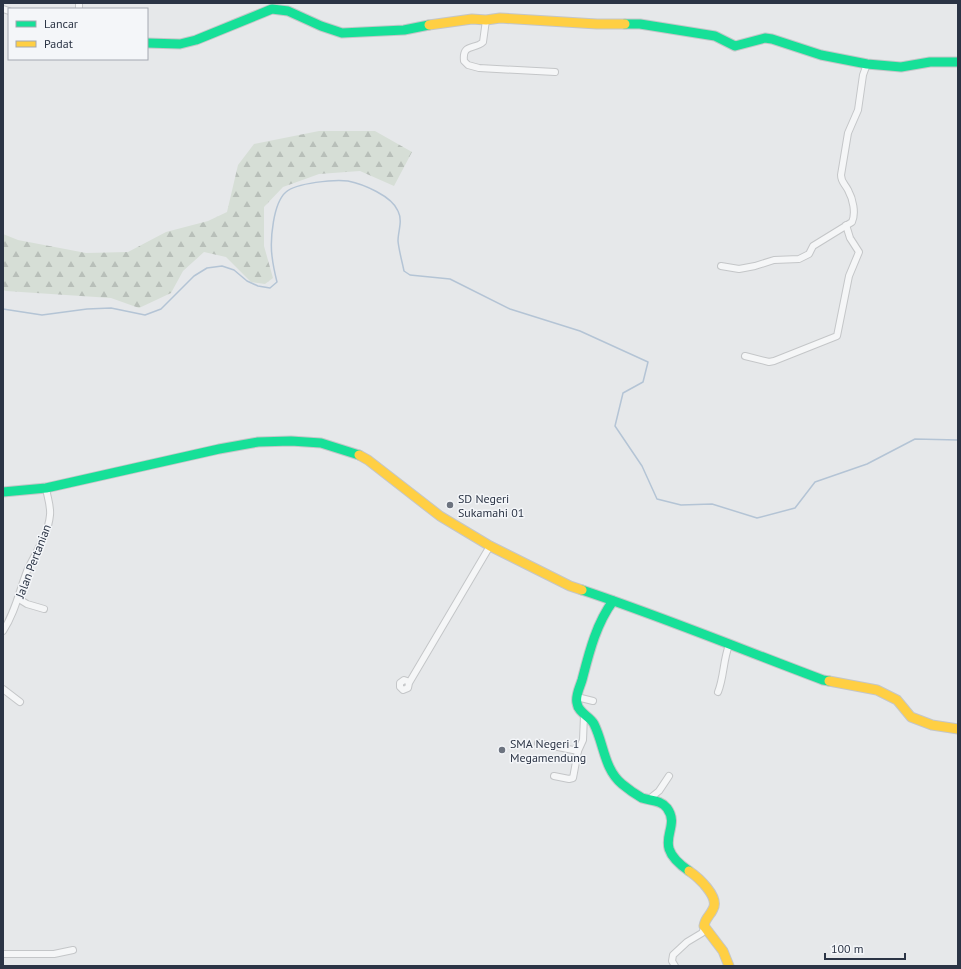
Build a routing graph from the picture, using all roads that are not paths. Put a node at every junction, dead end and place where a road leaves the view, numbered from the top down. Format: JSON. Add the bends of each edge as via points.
{"nodes":[{"id":1,"x":486,"y":20,"type":"junction"},
{"id":2,"x":148,"y":43,"type":"edge"},
{"id":3,"x":958,"y":62,"type":"edge"},
{"id":4,"x":867,"y":64,"type":"junction"},
{"id":5,"x":555,"y":72,"type":"dead end"},
{"id":6,"x":846,"y":225,"type":"junction"},
{"id":7,"x":721,"y":266,"type":"dead end"},
{"id":8,"x":745,"y":356,"type":"dead end"},
{"id":9,"x":46,"y":488,"type":"junction"},
{"id":10,"x":3,"y":492,"type":"edge"},
{"id":11,"x":490,"y":546,"type":"junction"},
{"id":12,"x":19,"y":599,"type":"junction"},
{"id":13,"x":613,"y":601,"type":"junction"},
{"id":14,"x":44,"y":609,"type":"dead end"},
{"id":15,"x":3,"y":631,"type":"edge"},
{"id":16,"x":729,"y":645,"type":"junction"},
{"id":17,"x":410,"y":683,"type":"dead end"},
{"id":18,"x":3,"y":689,"type":"edge"},
{"id":19,"x":718,"y":692,"type":"dead end"},
{"id":20,"x":577,"y":698,"type":"junction"},
{"id":21,"x":593,"y":701,"type":"dead end"},
{"id":22,"x":20,"y":702,"type":"dead end"},
{"id":23,"x":584,"y":715,"type":"junction"},
{"id":24,"x":958,"y":729,"type":"edge"},
{"id":25,"x":538,"y":743,"type":"dead end"},
{"id":26,"x":578,"y":751,"type":"junction"},
{"id":27,"x":554,"y":776,"type":"dead end"},
{"id":28,"x":669,"y":776,"type":"dead end"},
{"id":29,"x":649,"y":799,"type":"junction"},
{"id":30,"x":705,"y":927,"type":"junction"},
{"id":31,"x":73,"y":950,"type":"dead end"},
{"id":32,"x":3,"y":954,"type":"edge"},
{"id":33,"x":675,"y":966,"type":"edge"},
{"id":34,"x":729,"y":966,"type":"edge"}],
"edges":[{"from":1,"to":2,"type":"street","via":[[437,23],[404,30],[342,33],[288,11],[272,9],[196,40],[180,44]]},
{"from":1,"to":4,"type":"street","via":[[500,18],[640,24],[715,36],[735,46],[765,38],[821,55]]},
{"from":1,"to":5,"type":"street","via":[[483,42],[469,47],[464,53],[464,61],[468,65],[479,68]]},
{"from":3,"to":4,"type":"street","via":[[930,62],[900,67]]},
{"from":4,"to":6,"type":"street","via":[[858,110],[848,133],[841,175],[842,182],[850,193],[854,211],[853,220]]},
{"from":6,"to":7,"type":"street","via":[[813,246],[809,254],[798,259],[774,260],[739,269]]},
{"from":6,"to":8,"type":"street","via":[[850,238],[859,252],[849,276],[837,336],[770,362]]},
{"from":9,"to":10,"type":"street"},
{"from":9,"to":11,"type":"street","via":[[258,442],[291,440],[321,443],[356,453],[368,460],[440,516]]},
{"from":9,"to":12,"type":"street","name":"Jalan Pertanian","via":[[50,509],[49,521],[28,570]]},
{"from":11,"to":13,"type":"street","via":[[570,586]]},
{"from":11,"to":17,"type":"street"},
{"from":12,"to":14,"type":"street","via":[[26,604]]},
{"from":12,"to":15,"type":"street","name":"Jalan Pertanian"},
{"from":13,"to":16,"type":"street"},
{"from":13,"to":20,"type":"street","via":[[592,640]]},
{"from":16,"to":19,"type":"street"},
{"from":16,"to":24,"type":"street","via":[[823,680],[877,690],[896,700],[911,717],[932,725]]},
{"from":18,"to":22,"type":"street"},
{"from":20,"to":21,"type":"street"},
{"from":20,"to":23,"type":"street","via":[[577,705]]},
{"from":23,"to":26,"type":"street","via":[[582,740]]},
{"from":23,"to":29,"type":"street","via":[[593,724],[604,756],[618,780],[641,797]]},
{"from":25,"to":26,"type":"street"},
{"from":26,"to":27,"type":"street","via":[[573,778]]},
{"from":28,"to":29,"type":"street","via":[[660,791]]},
{"from":29,"to":30,"type":"street","via":[[665,804],[670,811],[668,847],[672,856],[702,882],[714,899],[715,906],[704,921]]},
{"from":30,"to":33,"type":"street","via":[[702,933],[673,955]]},
{"from":30,"to":34,"type":"street","via":[[723,951]]},
{"from":31,"to":32,"type":"street","via":[[54,954]]}]}
